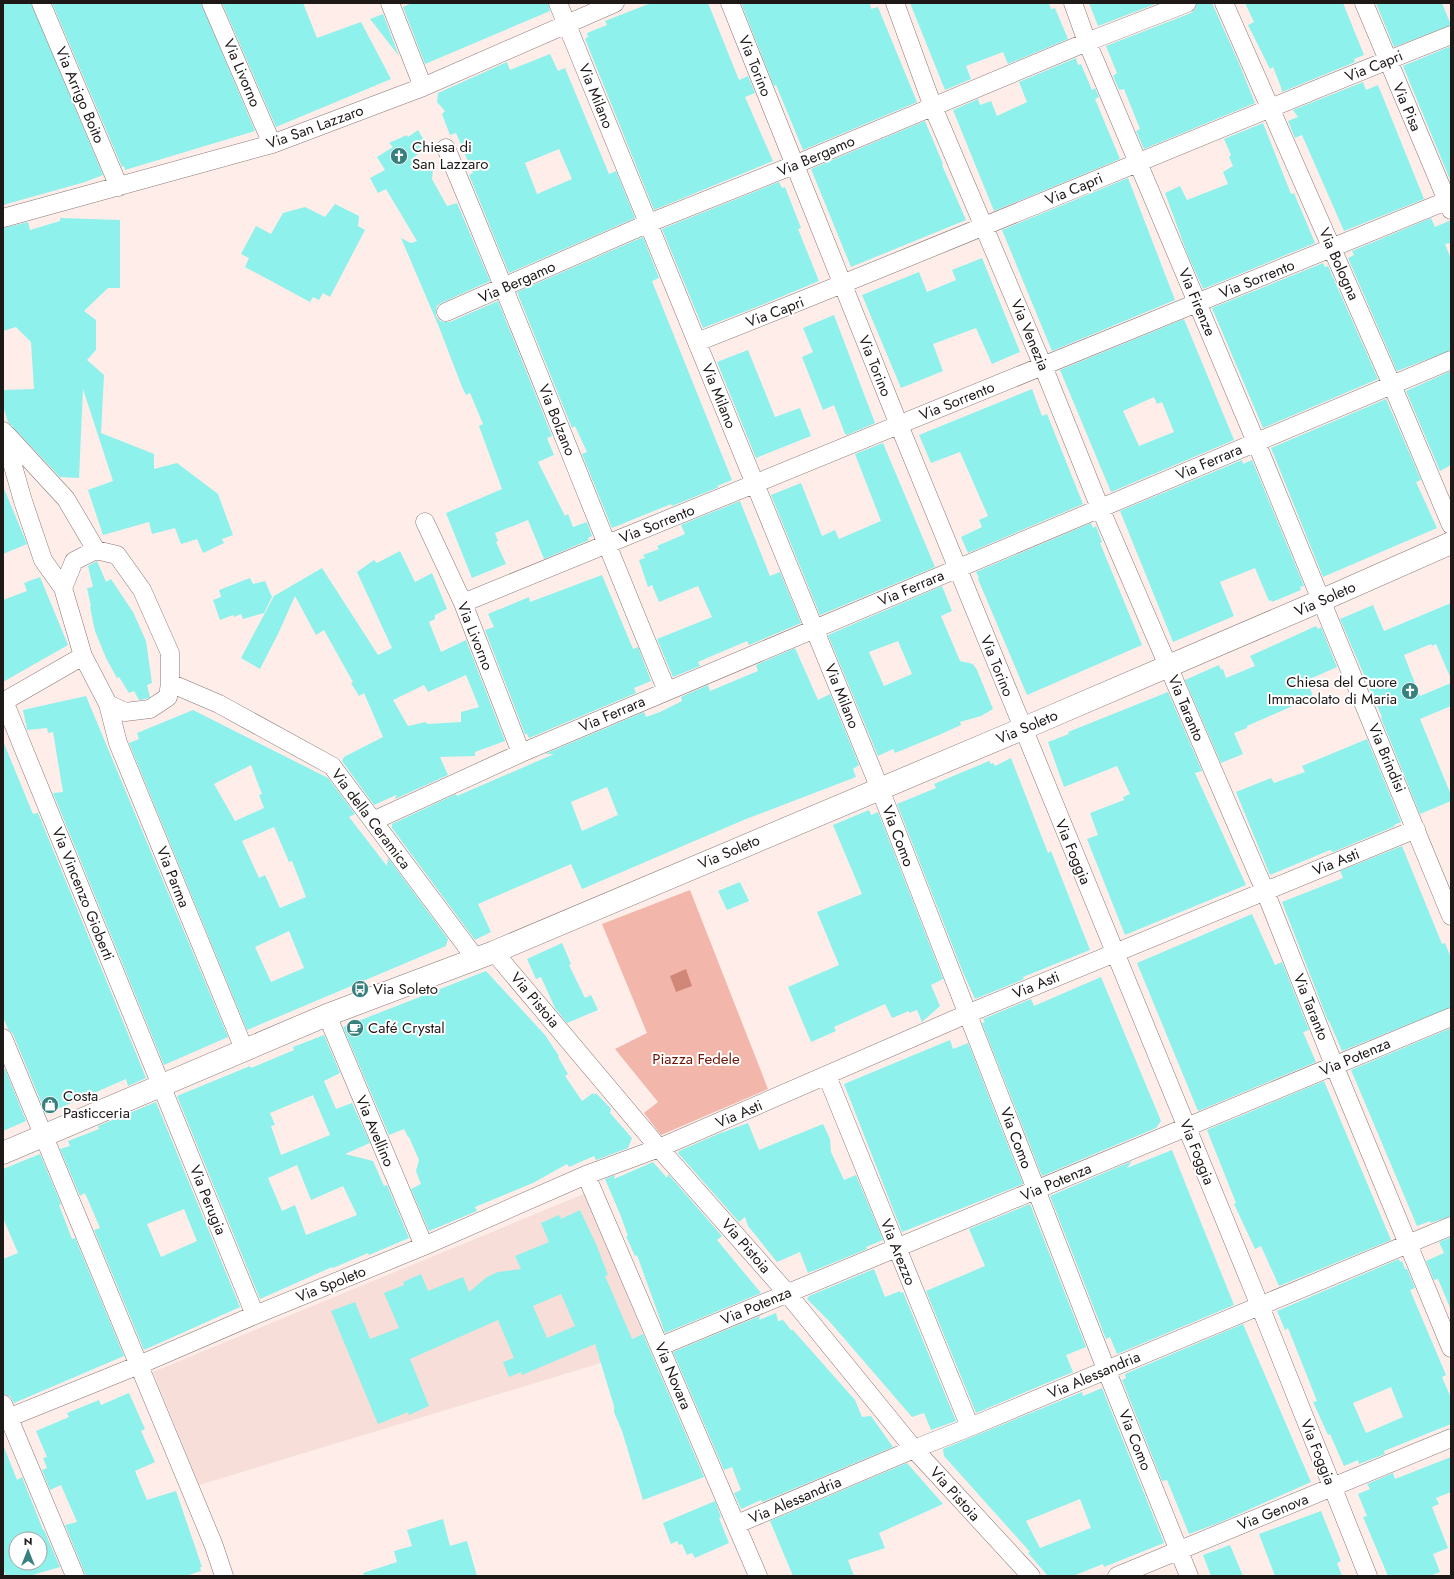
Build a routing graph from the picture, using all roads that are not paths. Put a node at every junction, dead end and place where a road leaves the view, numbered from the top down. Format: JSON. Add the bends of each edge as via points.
{"nodes":[{"id":1,"x":41,"y":3,"type":"edge"},
{"id":2,"x":212,"y":3,"type":"edge"},
{"id":3,"x":390,"y":3,"type":"edge"},
{"id":4,"x":558,"y":3,"type":"edge"},
{"id":5,"x":615,"y":3,"type":"edge"},
{"id":6,"x":730,"y":3,"type":"edge"},
{"id":7,"x":896,"y":3,"type":"edge"},
{"id":8,"x":1073,"y":3,"type":"edge"},
{"id":9,"x":1187,"y":3,"type":"edge"},
{"id":10,"x":1224,"y":3,"type":"edge"},
{"id":11,"x":1364,"y":3,"type":"edge"},
{"id":12,"x":567,"y":24,"type":"junction"},
{"id":13,"x":1451,"y":35,"type":"edge"},
{"id":14,"x":1087,"y":42,"type":"junction"},
{"id":15,"x":1388,"y":60,"type":"junction"},
{"id":16,"x":423,"y":87,"type":"junction"},
{"id":17,"x":933,"y":107,"type":"junction"},
{"id":18,"x":1269,"y":108,"type":"junction"},
{"id":19,"x":272,"y":144,"type":"junction"},
{"id":20,"x":446,"y":148,"type":"dead end"},
{"id":21,"x":1138,"y":162,"type":"junction"},
{"id":22,"x":794,"y":165,"type":"junction"},
{"id":23,"x":119,"y":187,"type":"junction"},
{"id":24,"x":1450,"y":203,"type":"edge"},
{"id":25,"x":3,"y":218,"type":"edge"},
{"id":26,"x":649,"y":223,"type":"junction"},
{"id":27,"x":984,"y":226,"type":"junction"},
{"id":28,"x":1332,"y":248,"type":"junction"},
{"id":29,"x":842,"y":285,"type":"junction"},
{"id":30,"x":505,"y":288,"type":"junction"},
{"id":31,"x":1197,"y":303,"type":"junction"},
{"id":32,"x":446,"y":312,"type":"dead end"},
{"id":33,"x":698,"y":342,"type":"junction"},
{"id":34,"x":1451,"y":360,"type":"edge"},
{"id":35,"x":1043,"y":366,"type":"junction"},
{"id":36,"x":1392,"y":385,"type":"junction"},
{"id":37,"x":898,"y":425,"type":"junction"},
{"id":38,"x":3,"y":431,"type":"edge"},
{"id":39,"x":1256,"y":442,"type":"junction"},
{"id":40,"x":756,"y":484,"type":"junction"},
{"id":41,"x":1100,"y":508,"type":"junction"},
{"id":42,"x":424,"y":522,"type":"dead end"},
{"id":43,"x":1451,"y":525,"type":"edge"},
{"id":44,"x":1451,"y":543,"type":"edge"},
{"id":45,"x":606,"y":545,"type":"junction"},
{"id":46,"x":96,"y":550,"type":"junction"},
{"id":47,"x":958,"y":569,"type":"junction"},
{"id":48,"x":63,"y":588,"type":"junction"},
{"id":49,"x":1320,"y":602,"type":"junction"},
{"id":50,"x":463,"y":603,"type":"junction"},
{"id":51,"x":814,"y":629,"type":"junction"},
{"id":52,"x":83,"y":656,"type":"junction"},
{"id":53,"x":1169,"y":666,"type":"junction"},
{"id":54,"x":170,"y":683,"type":"junction"},
{"id":55,"x":667,"y":691,"type":"junction"},
{"id":56,"x":4,"y":702,"type":"edge"},
{"id":57,"x":108,"y":704,"type":"junction"},
{"id":58,"x":1022,"y":729,"type":"junction"},
{"id":59,"x":521,"y":753,"type":"junction"},
{"id":60,"x":880,"y":788,"type":"junction"},
{"id":61,"x":372,"y":821,"type":"junction"},
{"id":62,"x":1416,"y":829,"type":"junction"},
{"id":63,"x":1265,"y":891,"type":"junction"},
{"id":64,"x":1451,"y":916,"type":"edge"},
{"id":65,"x":1115,"y":953,"type":"junction"},
{"id":66,"x":485,"y":955,"type":"junction"},
{"id":67,"x":967,"y":1014,"type":"junction"},
{"id":68,"x":326,"y":1015,"type":"junction"},
{"id":69,"x":1451,"y":1017,"type":"edge"},
{"id":70,"x":3,"y":1038,"type":"edge"},
{"id":71,"x":244,"y":1049,"type":"junction"},
{"id":72,"x":1334,"y":1065,"type":"junction"},
{"id":73,"x":827,"y":1076,"type":"junction"},
{"id":74,"x":161,"y":1086,"type":"junction"},
{"id":75,"x":1186,"y":1127,"type":"junction"},
{"id":76,"x":43,"y":1136,"type":"junction"},
{"id":77,"x":659,"y":1148,"type":"junction"},
{"id":78,"x":3,"y":1153,"type":"edge"},
{"id":79,"x":586,"y":1176,"type":"junction"},
{"id":80,"x":1036,"y":1190,"type":"junction"},
{"id":81,"x":1451,"y":1226,"type":"edge"},
{"id":82,"x":1409,"y":1244,"type":"junction"},
{"id":83,"x":424,"y":1246,"type":"junction"},
{"id":84,"x":897,"y":1248,"type":"junction"},
{"id":85,"x":787,"y":1293,"type":"junction"},
{"id":86,"x":1260,"y":1306,"type":"junction"},
{"id":87,"x":255,"y":1315,"type":"junction"},
{"id":88,"x":660,"y":1346,"type":"junction"},
{"id":89,"x":1451,"y":1348,"type":"edge"},
{"id":90,"x":139,"y":1366,"type":"junction"},
{"id":91,"x":1106,"y":1369,"type":"junction"},
{"id":92,"x":5,"y":1414,"type":"edge"},
{"id":93,"x":970,"y":1427,"type":"junction"},
{"id":94,"x":1451,"y":1438,"type":"edge"},
{"id":95,"x":914,"y":1449,"type":"junction"},
{"id":96,"x":1332,"y":1487,"type":"junction"},
{"id":97,"x":737,"y":1524,"type":"junction"},
{"id":98,"x":1180,"y":1550,"type":"junction"},
{"id":99,"x":75,"y":1576,"type":"edge"},
{"id":100,"x":224,"y":1576,"type":"edge"},
{"id":101,"x":758,"y":1576,"type":"edge"},
{"id":102,"x":1030,"y":1576,"type":"edge"},
{"id":103,"x":1117,"y":1576,"type":"edge"},
{"id":104,"x":1190,"y":1576,"type":"edge"},
{"id":105,"x":1368,"y":1576,"type":"edge"}],
"edges":[{"from":1,"to":23,"type":"street","name":"Via Arrigo Boito"},
{"from":2,"to":19,"type":"street","name":"Via Livorno"},
{"from":3,"to":16,"type":"street"},
{"from":4,"to":12,"type":"street","name":"Via Milano"},
{"from":5,"to":12,"type":"street","name":"Via San Lazzaro"},
{"from":6,"to":22,"type":"street","name":"Via Torino"},
{"from":7,"to":17,"type":"street","name":"Via Venezia"},
{"from":8,"to":14,"type":"street","name":"Via Firenze"},
{"from":9,"to":14,"type":"street","name":"Via Bergamo"},
{"from":10,"to":18,"type":"street","name":"Via Bologna"},
{"from":11,"to":15,"type":"street","name":"Via Pisa"},
{"from":12,"to":16,"type":"street","name":"Via San Lazzaro"},
{"from":12,"to":26,"type":"street","name":"Via Milano"},
{"from":13,"to":15,"type":"street","name":"Via Capri"},
{"from":14,"to":17,"type":"street","name":"Via Bergamo"},
{"from":14,"to":21,"type":"street","name":"Via Firenze"},
{"from":15,"to":18,"type":"street","name":"Via Capri"},
{"from":15,"to":24,"type":"street","name":"Via Pisa"},
{"from":16,"to":19,"type":"street","name":"Via San Lazzaro"},
{"from":17,"to":22,"type":"street","name":"Via Bergamo"},
{"from":17,"to":27,"type":"street","name":"Via Venezia"},
{"from":18,"to":21,"type":"street","name":"Via Capri"},
{"from":18,"to":28,"type":"street","name":"Via Bologna"},
{"from":19,"to":23,"type":"street","name":"Via San Lazzaro"},
{"from":20,"to":30,"type":"street","name":"Via Bolzano"},
{"from":21,"to":27,"type":"street","name":"Via Capri"},
{"from":21,"to":31,"type":"street","name":"Via Firenze"},
{"from":22,"to":26,"type":"street","name":"Via Bergamo"},
{"from":22,"to":29,"type":"street","name":"Via Torino"},
{"from":23,"to":25,"type":"street","name":"Via San Lazzaro"},
{"from":24,"to":28,"type":"street","name":"Via Sorrento"},
{"from":26,"to":30,"type":"street","name":"Via Bergamo"},
{"from":26,"to":33,"type":"street","name":"Via Milano"},
{"from":27,"to":29,"type":"street","name":"Via Capri"},
{"from":27,"to":35,"type":"street","name":"Via Venezia"},
{"from":28,"to":31,"type":"street","name":"Via Sorrento"},
{"from":28,"to":36,"type":"street","name":"Via Bologna"},
{"from":29,"to":33,"type":"street","name":"Via Capri"},
{"from":29,"to":37,"type":"street","name":"Via Torino"},
{"from":30,"to":32,"type":"street","name":"Via Bergamo"},
{"from":30,"to":45,"type":"street","name":"Via Bolzano"},
{"from":31,"to":35,"type":"street","name":"Via Sorrento"},
{"from":31,"to":39,"type":"street","name":"Via Firenze"},
{"from":33,"to":40,"type":"street","name":"Via Milano"},
{"from":34,"to":36,"type":"street","name":"Via Ferrara"},
{"from":35,"to":37,"type":"street","name":"Via Sorrento"},
{"from":35,"to":41,"type":"street","name":"Via Venezia"},
{"from":36,"to":39,"type":"street","name":"Via Ferrara"},
{"from":36,"to":43,"type":"street","name":"Via Bologna"},
{"from":37,"to":40,"type":"street","name":"Via Sorrento"},
{"from":37,"to":47,"type":"street","name":"Via Torino"},
{"from":38,"to":46,"type":"street","via":[[66,499]]},
{"from":38,"to":48,"type":"street","name":"Via Parma","via":[[43,560]]},
{"from":39,"to":41,"type":"street","name":"Via Ferrara"},
{"from":39,"to":49,"type":"street","name":"Via Firenze"},
{"from":40,"to":45,"type":"street","name":"Via Sorrento"},
{"from":40,"to":51,"type":"street","name":"Via Milano"},
{"from":41,"to":47,"type":"street","name":"Via Ferrara"},
{"from":41,"to":53,"type":"street","name":"Via Venezia"},
{"from":42,"to":50,"type":"street","name":"Via Livorno"},
{"from":44,"to":49,"type":"street","name":"Via Soleto"},
{"from":45,"to":50,"type":"street","name":"Via Sorrento"},
{"from":45,"to":55,"type":"street","name":"Via Bolzano"},
{"from":46,"to":48,"type":"street","via":[[74,561]]},
{"from":46,"to":54,"type":"street","via":[[117,555],[142,590],[170,653]]},
{"from":47,"to":51,"type":"street","name":"Via Ferrara"},
{"from":47,"to":58,"type":"street","name":"Via Torino"},
{"from":48,"to":52,"type":"street","name":"Via Parma"},
{"from":49,"to":53,"type":"street","name":"Via Soleto"},
{"from":49,"to":62,"type":"street","name":"Via Brindisi"},
{"from":50,"to":59,"type":"street","name":"Via Livorno"},
{"from":51,"to":55,"type":"street","name":"Via Ferrara"},
{"from":51,"to":60,"type":"street","name":"Via Milano"},
{"from":52,"to":56,"type":"street"},
{"from":52,"to":57,"type":"street","name":"Via Parma"},
{"from":53,"to":58,"type":"street","name":"Via Soleto"},
{"from":53,"to":63,"type":"street","name":"Via Taranto"},
{"from":54,"to":57,"type":"street","via":[[168,697],[150,709],[126,712]]},
{"from":54,"to":61,"type":"street","name":"Via della Ceramica","via":[[219,704],[332,766]]},
{"from":55,"to":59,"type":"street","name":"Via Ferrara"},
{"from":56,"to":74,"type":"street","name":"Via Vincenzo Gioberti"},
{"from":57,"to":71,"type":"street","name":"Via Parma","via":[[118,743]]},
{"from":58,"to":60,"type":"street","name":"Via Soleto"},
{"from":58,"to":65,"type":"street","name":"Via Foggia"},
{"from":59,"to":61,"type":"street","name":"Via Ferrara"},
{"from":60,"to":66,"type":"street","name":"Via Soleto"},
{"from":60,"to":67,"type":"street","name":"Via Como"},
{"from":61,"to":66,"type":"street","name":"Via della Ceramica"},
{"from":62,"to":63,"type":"street","name":"Via Asti"},
{"from":62,"to":64,"type":"street","name":"Via Brindisi"},
{"from":63,"to":65,"type":"street","name":"Via Asti"},
{"from":63,"to":72,"type":"street","name":"Via Taranto"},
{"from":65,"to":67,"type":"street","name":"Via Asti"},
{"from":65,"to":75,"type":"street","name":"Via Foggia"},
{"from":66,"to":68,"type":"street","name":"Via Soleto"},
{"from":66,"to":77,"type":"street","name":"Via Pistoia"},
{"from":67,"to":73,"type":"street","name":"Via Asti"},
{"from":67,"to":80,"type":"street","name":"Via Como"},
{"from":68,"to":71,"type":"street","name":"Via Soleto"},
{"from":68,"to":83,"type":"street","name":"Via Avellino"},
{"from":69,"to":72,"type":"street","name":"Via Potenza"},
{"from":70,"to":76,"type":"street"},
{"from":71,"to":74,"type":"street","name":"Via Soleto"},
{"from":72,"to":75,"type":"street","name":"Via Potenza"},
{"from":72,"to":82,"type":"street","name":"Via Taranto"},
{"from":73,"to":77,"type":"street","name":"Via Asti"},
{"from":73,"to":84,"type":"street","name":"Via Arezzo"},
{"from":74,"to":76,"type":"street","name":"Via Soleto"},
{"from":74,"to":87,"type":"street","name":"Via Perugia"},
{"from":75,"to":80,"type":"street","name":"Via Potenza"},
{"from":75,"to":86,"type":"street","name":"Via Foggia"},
{"from":76,"to":78,"type":"street","name":"Via Soleto"},
{"from":76,"to":90,"type":"street"},
{"from":77,"to":79,"type":"street","name":"Via Spoleto"},
{"from":77,"to":85,"type":"street","name":"Via Pistoia"},
{"from":79,"to":83,"type":"street","name":"Via Spoleto"},
{"from":79,"to":88,"type":"street","name":"Via Novara"},
{"from":80,"to":84,"type":"street","name":"Via Potenza"},
{"from":80,"to":91,"type":"street","name":"Via Como"},
{"from":81,"to":82,"type":"street","name":"Via Alessandria"},
{"from":82,"to":86,"type":"street","name":"Via Alessandria"},
{"from":82,"to":89,"type":"street","name":"Via Taranto"},
{"from":83,"to":87,"type":"street","name":"Via Spoleto"},
{"from":84,"to":85,"type":"street","name":"Via Potenza"},
{"from":84,"to":93,"type":"street","name":"Via Arezzo"},
{"from":85,"to":88,"type":"street","name":"Via Potenza"},
{"from":85,"to":95,"type":"street","name":"Via Pistoia"},
{"from":86,"to":91,"type":"street","name":"Via Alessandria"},
{"from":86,"to":96,"type":"street","name":"Via Foggia"},
{"from":87,"to":90,"type":"street","name":"Via Spoleto"},
{"from":88,"to":97,"type":"street","name":"Via Novara"},
{"from":90,"to":92,"type":"street","name":"Via Spoleto"},
{"from":90,"to":100,"type":"street"},
{"from":91,"to":93,"type":"street","name":"Via Alessandria"},
{"from":91,"to":98,"type":"street","name":"Via Como"},
{"from":92,"to":99,"type":"street"},
{"from":93,"to":95,"type":"street","name":"Via Alessandria"},
{"from":94,"to":96,"type":"street","name":"Via Genova"},
{"from":95,"to":97,"type":"street","name":"Via Alessandria"},
{"from":95,"to":102,"type":"street","name":"Via Pistoia"},
{"from":96,"to":98,"type":"street","name":"Via Genova"},
{"from":96,"to":105,"type":"street","name":"Via Foggia"},
{"from":97,"to":101,"type":"street","name":"Via Novara"},
{"from":98,"to":103,"type":"street","name":"Via Genova"},
{"from":98,"to":104,"type":"street","name":"Via Como"}]}
